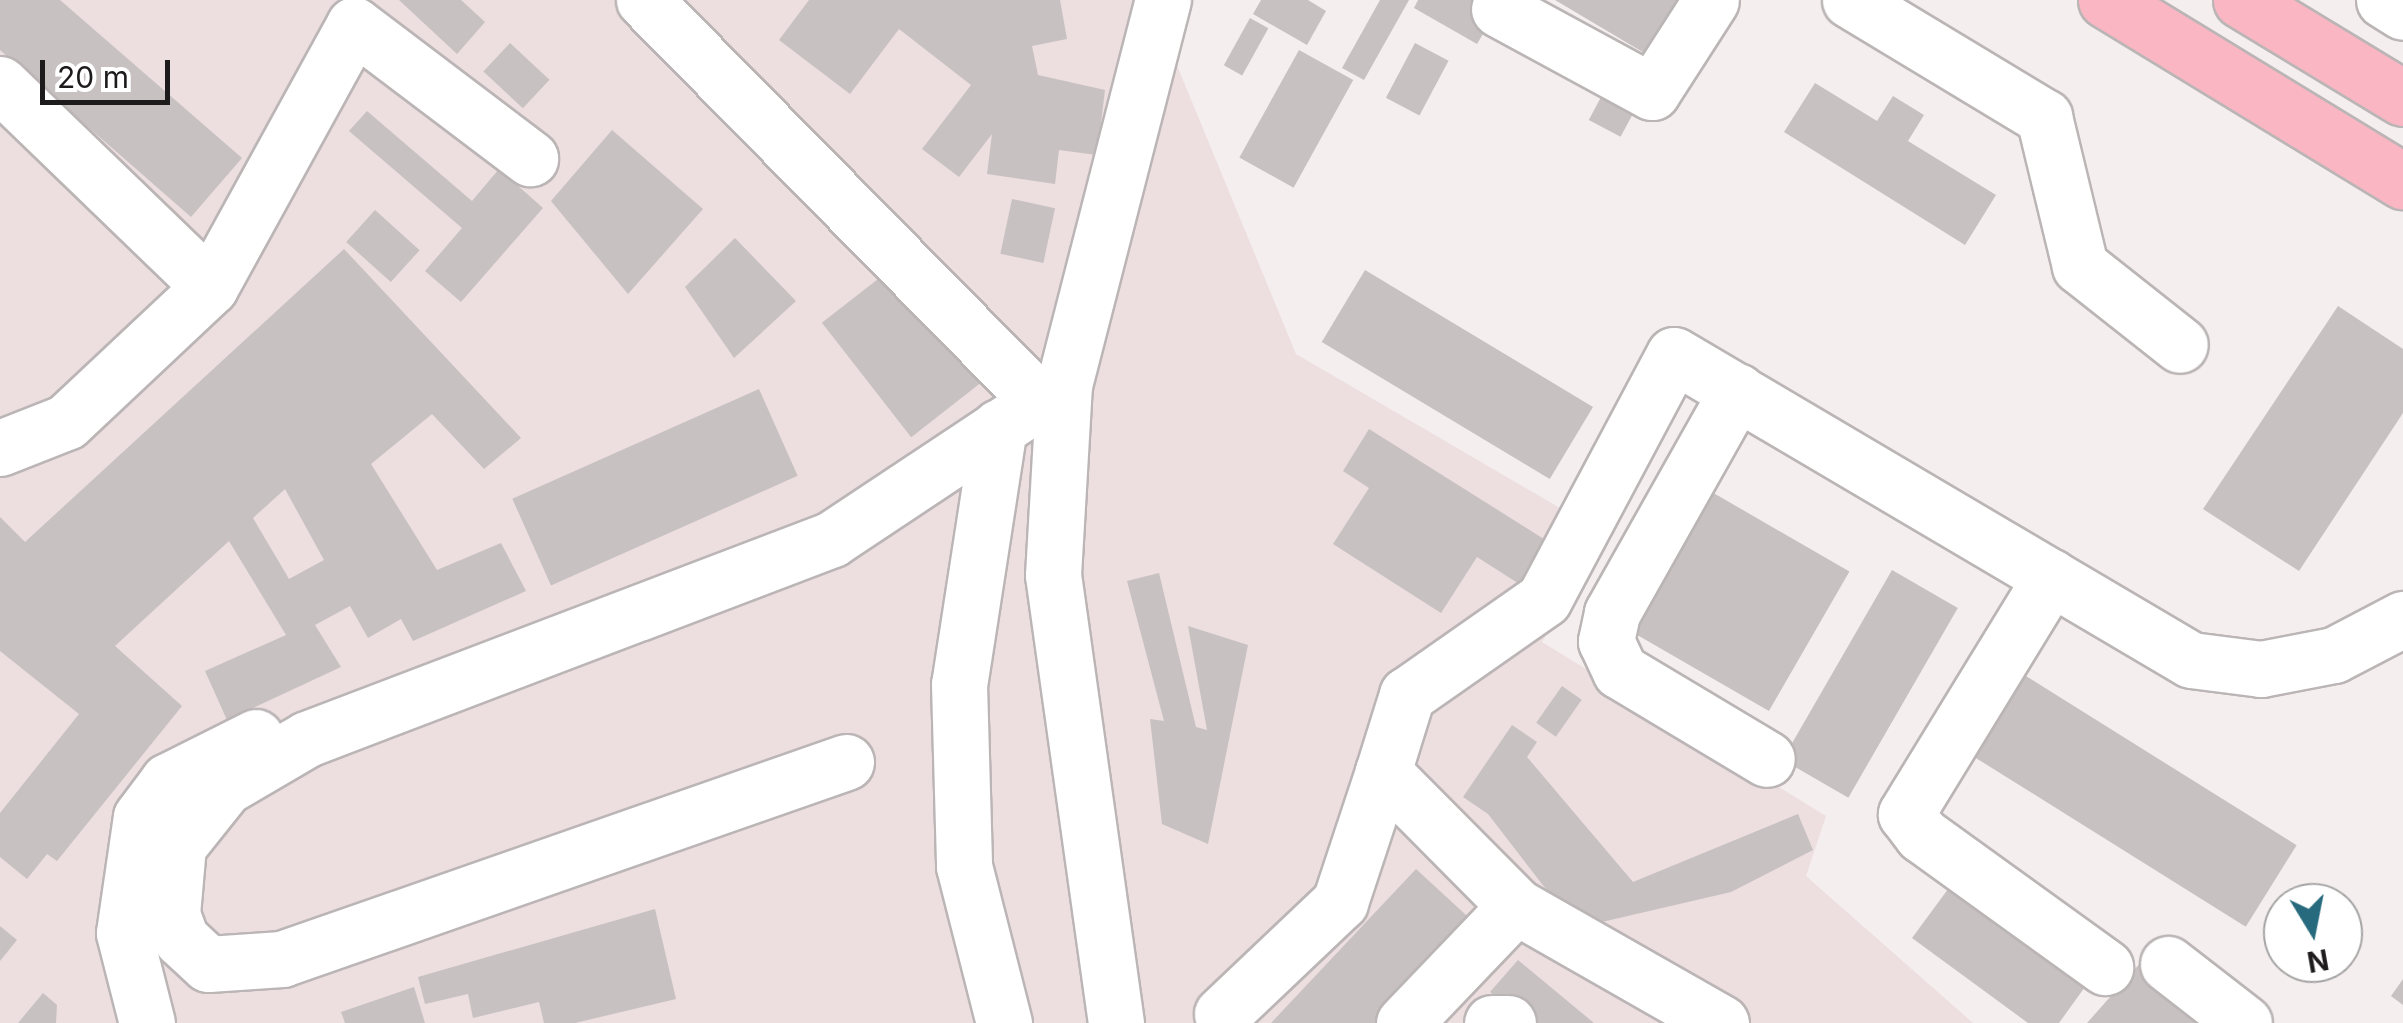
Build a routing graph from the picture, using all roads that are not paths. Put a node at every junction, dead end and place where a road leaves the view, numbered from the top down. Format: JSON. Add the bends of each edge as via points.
{"nodes":[{"id":1,"x":644,"y":0,"type":"edge"},
{"id":2,"x":1710,"y":0,"type":"edge"},
{"id":3,"x":1850,"y":0,"type":"edge"},
{"id":4,"x":2106,"y":0,"type":"edge"},
{"id":5,"x":2241,"y":0,"type":"edge"},
{"id":6,"x":2384,"y":0,"type":"edge"},
{"id":7,"x":1157,"y":5,"type":"edge"},
{"id":8,"x":1499,"y":8,"type":"dead end"},
{"id":9,"x":2403,"y":12,"type":"edge"},
{"id":10,"x":339,"y":13,"type":"edge"},
{"id":11,"x":0,"y":84,"type":"edge"},
{"id":12,"x":2399,"y":90,"type":"edge"},
{"id":13,"x":530,"y":158,"type":"dead end"},
{"id":14,"x":2403,"y":181,"type":"edge"},
{"id":15,"x":210,"y":287,"type":"junction"},
{"id":16,"x":2180,"y":344,"type":"dead end"},
{"id":17,"x":1737,"y":391,"type":"junction"},
{"id":18,"x":1034,"y":404,"type":"junction"},
{"id":19,"x":0,"y":448,"type":"edge"},
{"id":20,"x":875,"y":507,"type":"junction"},
{"id":21,"x":2051,"y":576,"type":"junction"},
{"id":22,"x":2403,"y":619,"type":"edge"},
{"id":23,"x":1767,"y":759,"type":"dead end"},
{"id":24,"x":846,"y":762,"type":"dead end"},
{"id":25,"x":1383,"y":772,"type":"junction"},
{"id":26,"x":1516,"y":906,"type":"junction"},
{"id":27,"x":2168,"y":964,"type":"dead end"},
{"id":28,"x":2105,"y":966,"type":"dead end"},
{"id":29,"x":1222,"y":1014,"type":"dead end"},
{"id":30,"x":147,"y":1023,"type":"edge"},
{"id":31,"x":1004,"y":1023,"type":"edge"},
{"id":32,"x":1116,"y":1023,"type":"edge"},
{"id":33,"x":1404,"y":1023,"type":"edge"},
{"id":34,"x":1492,"y":1023,"type":"edge"},
{"id":35,"x":1508,"y":1023,"type":"edge"},
{"id":36,"x":1721,"y":1023,"type":"edge"},
{"id":37,"x":2244,"y":1023,"type":"edge"}],
"edges":[{"from":1,"to":18,"type":"street"},
{"from":2,"to":8,"type":"street","via":[[1652,92]]},
{"from":3,"to":16,"type":"street","via":[[2044,116],[2080,266]]},
{"from":4,"to":14,"type":"main road"},
{"from":5,"to":12,"type":"main road"},
{"from":6,"to":9,"type":"street"},
{"from":7,"to":18,"type":"street"},
{"from":10,"to":13,"type":"street"},
{"from":10,"to":15,"type":"street"},
{"from":11,"to":15,"type":"street"},
{"from":15,"to":19,"type":"street","via":[[66,422]]},
{"from":17,"to":21,"type":"street"},
{"from":17,"to":23,"type":"street","via":[[1612,613],[1606,640],[1620,671]]},
{"from":17,"to":25,"type":"street","via":[[1674,356],[1544,599],[1407,694]]},
{"from":18,"to":20,"type":"street"},
{"from":18,"to":31,"type":"street","via":[[959,684],[964,866]]},
{"from":18,"to":32,"type":"street"},
{"from":20,"to":24,"type":"street","via":[[832,539],[308,739],[224,787],[178,846],[172,914],[181,939],[208,964],[282,959]]},
{"from":20,"to":30,"type":"street","via":[[798,517],[216,753],[168,781],[142,818],[127,868],[124,933]]},
{"from":21,"to":22,"type":"street","via":[[2191,660],[2261,669],[2334,654]]},
{"from":21,"to":28,"type":"street","via":[[1906,814],[1922,835]]},
{"from":25,"to":26,"type":"street"},
{"from":25,"to":29,"type":"street","via":[[1340,902]]},
{"from":26,"to":33,"type":"street"},
{"from":26,"to":36,"type":"street"},
{"from":27,"to":37,"type":"street"},
{"from":34,"to":35,"type":"street"}]}
